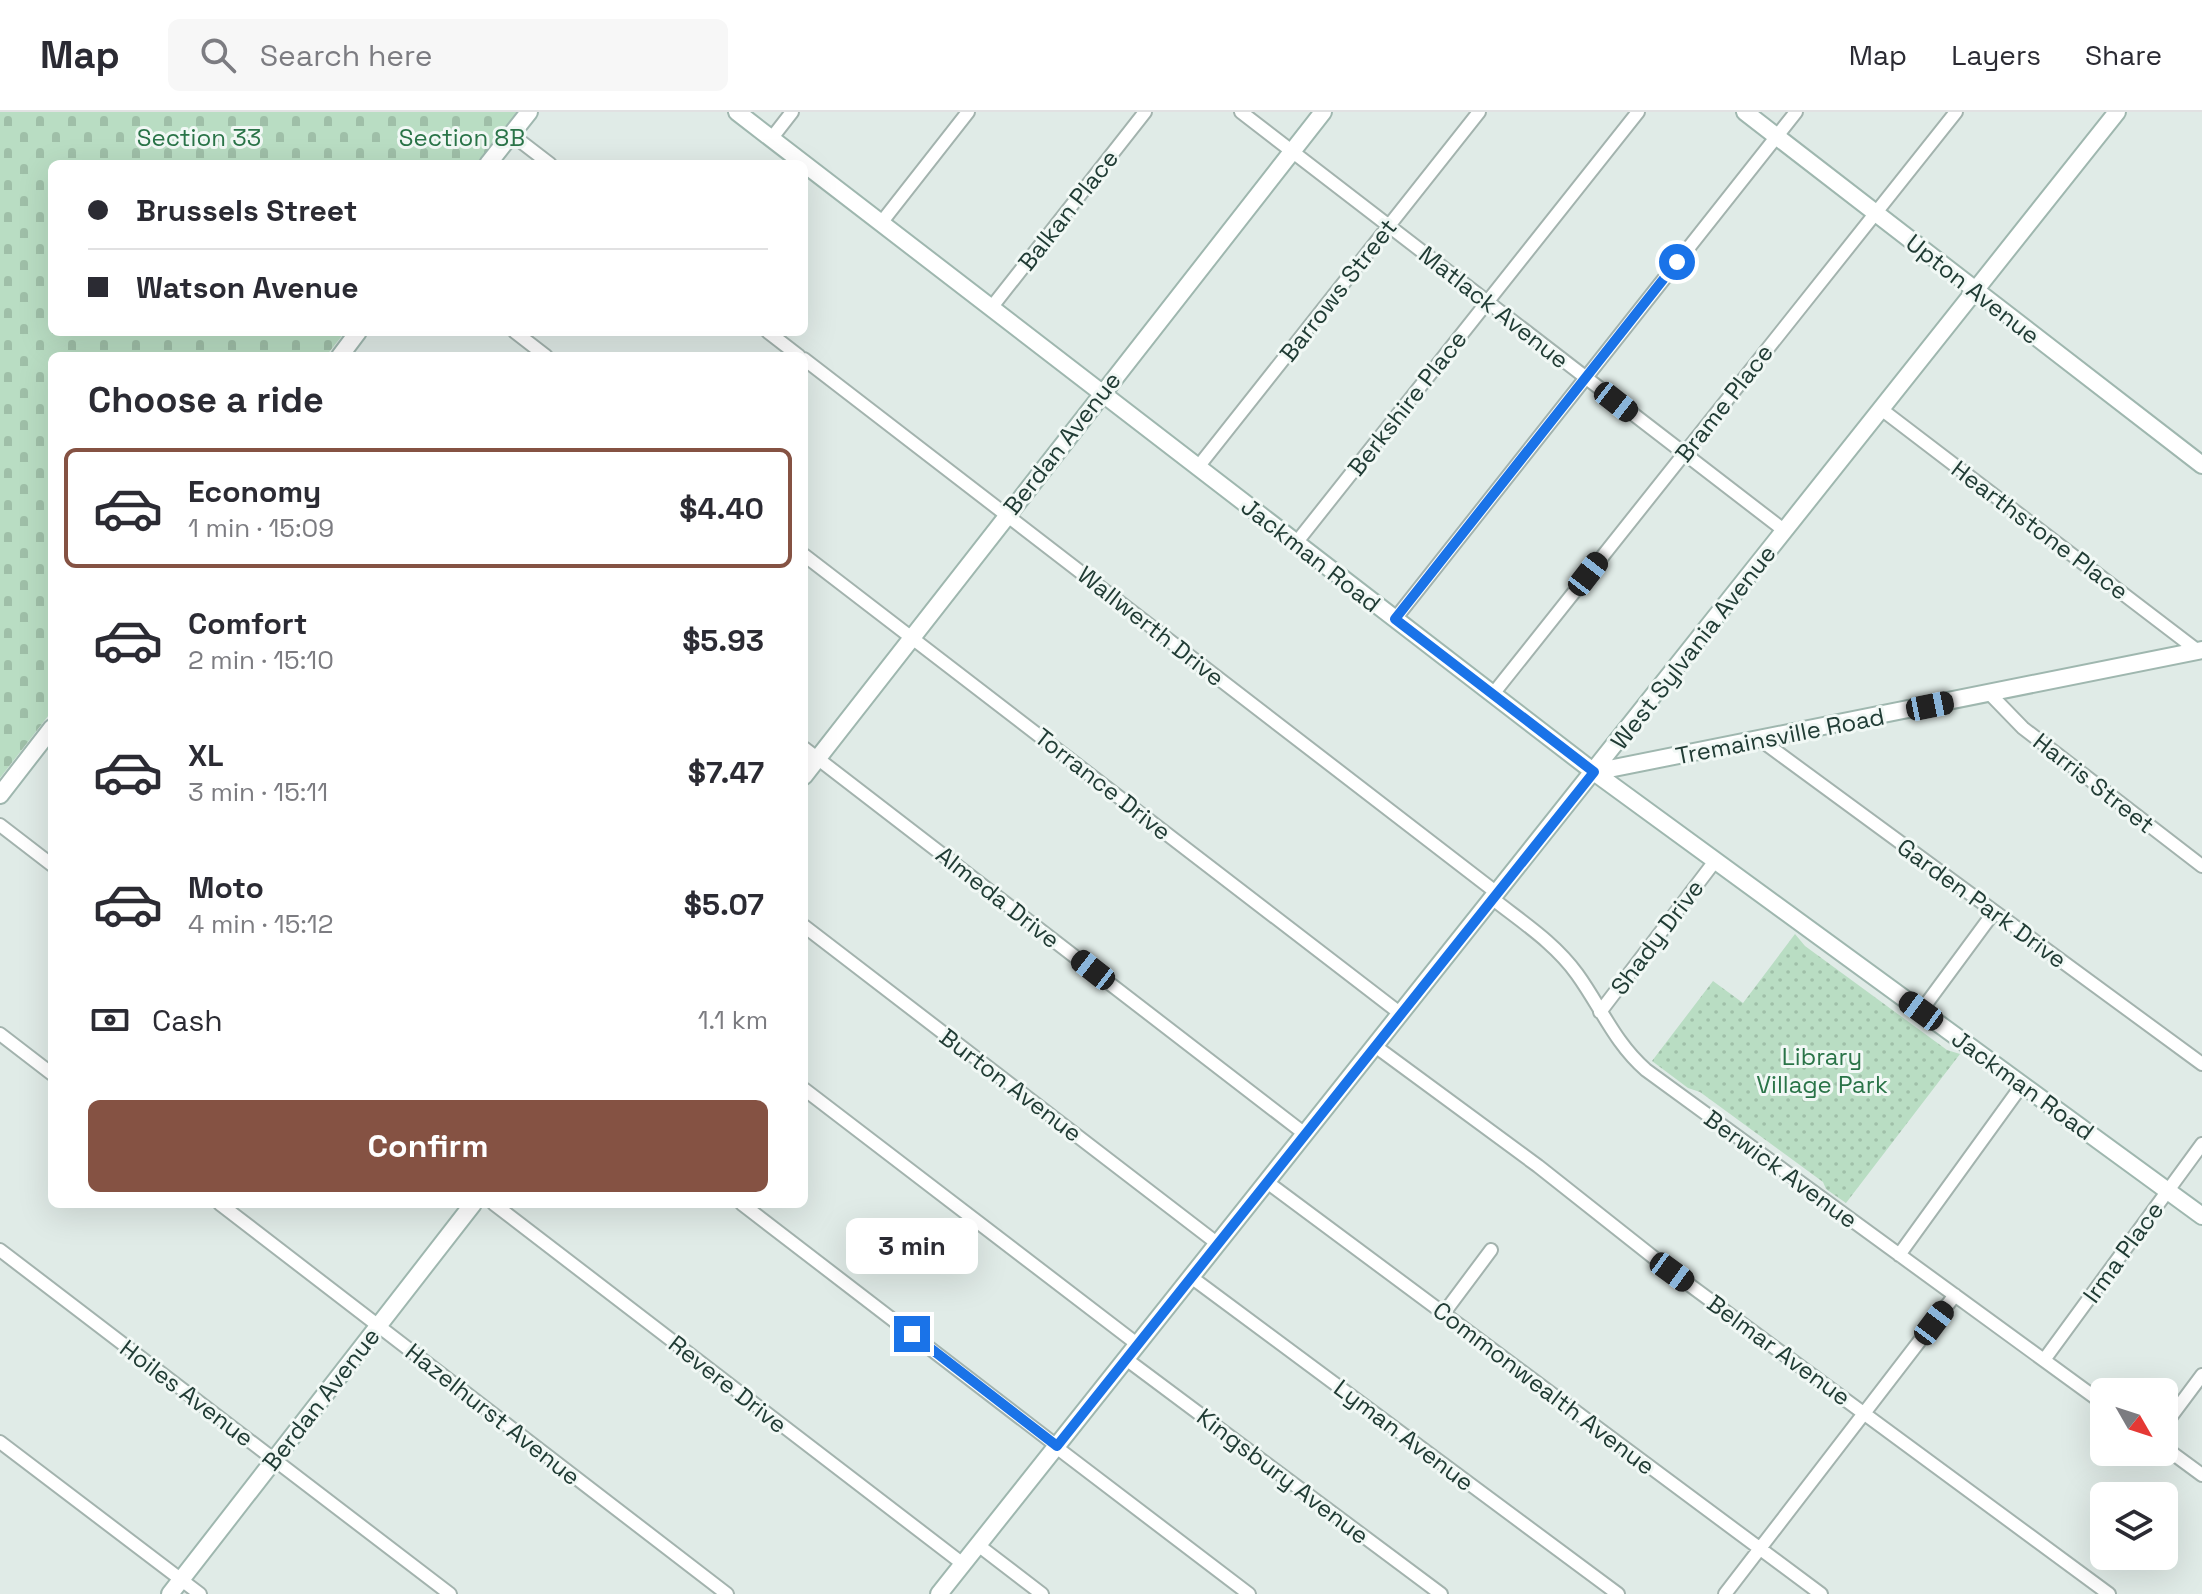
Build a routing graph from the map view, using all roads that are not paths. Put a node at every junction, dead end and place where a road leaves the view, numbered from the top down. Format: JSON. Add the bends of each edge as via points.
{"nodes":[{"id":1,"x":529,"y":112,"type":"edge"},
{"id":2,"x":737,"y":112,"type":"edge"},
{"id":3,"x":792,"y":112,"type":"edge"},
{"id":4,"x":968,"y":112,"type":"edge"},
{"id":5,"x":1145,"y":112,"type":"edge"},
{"id":6,"x":1241,"y":112,"type":"edge"},
{"id":7,"x":1323,"y":112,"type":"edge"},
{"id":8,"x":1479,"y":112,"type":"edge"},
{"id":9,"x":1638,"y":112,"type":"edge"},
{"id":10,"x":1745,"y":112,"type":"edge"},
{"id":11,"x":1796,"y":112,"type":"edge"},
{"id":12,"x":1956,"y":112,"type":"edge"},
{"id":13,"x":2117,"y":112,"type":"edge"},
{"id":14,"x":511,"y":134,"type":"junction"},
{"id":15,"x":1777,"y":137,"type":"junction"},
{"id":16,"x":771,"y":139,"type":"junction"},
{"id":17,"x":1292,"y":151,"type":"junction"},
{"id":18,"x":491,"y":160,"type":"edge"},
{"id":19,"x":545,"y":160,"type":"edge"},
{"id":20,"x":798,"y":160,"type":"edge"},
{"id":21,"x":808,"y":167,"type":"edge"},
{"id":22,"x":1875,"y":213,"type":"junction"},
{"id":23,"x":881,"y":223,"type":"junction"},
{"id":24,"x":1389,"y":226,"type":"junction"},
{"id":25,"x":1975,"y":290,"type":"junction"},
{"id":26,"x":1487,"y":302,"type":"junction"},
{"id":27,"x":991,"y":308,"type":"junction"},
{"id":28,"x":520,"y":336,"type":"edge"},
{"id":29,"x":773,"y":336,"type":"edge"},
{"id":30,"x":541,"y":352,"type":"edge"},
{"id":31,"x":794,"y":352,"type":"edge"},
{"id":32,"x":808,"y":363,"type":"edge"},
{"id":33,"x":1586,"y":378,"type":"junction"},
{"id":34,"x":1101,"y":393,"type":"junction"},
{"id":35,"x":1881,"y":409,"type":"junction"},
{"id":36,"x":1684,"y":454,"type":"junction"},
{"id":37,"x":2202,"y":465,"type":"edge"},
{"id":38,"x":1198,"y":467,"type":"junction"},
{"id":39,"x":1006,"y":515,"type":"junction"},
{"id":40,"x":1785,"y":531,"type":"junction"},
{"id":41,"x":1296,"y":543,"type":"junction"},
{"id":42,"x":808,"y":558,"type":"edge"},
{"id":43,"x":1395,"y":619,"type":"junction"},
{"id":44,"x":912,"y":637,"type":"junction"},
{"id":45,"x":2200,"y":651,"type":"edge"},
{"id":46,"x":1493,"y":694,"type":"junction"},
{"id":47,"x":1990,"y":694,"type":"junction"},
{"id":48,"x":48,"y":733,"type":"edge"},
{"id":49,"x":1762,"y":741,"type":"junction"},
{"id":50,"x":811,"y":754,"type":"edge"},
{"id":51,"x":1594,"y":772,"type":"junction"},
{"id":52,"x":0,"y":795,"type":"edge"},
{"id":53,"x":0,"y":825,"type":"edge"},
{"id":54,"x":1715,"y":861,"type":"junction"},
{"id":55,"x":48,"y":862,"type":"edge"},
{"id":56,"x":2202,"y":866,"type":"edge"},
{"id":57,"x":1495,"y":896,"type":"junction"},
{"id":58,"x":1994,"y":912,"type":"junction"},
{"id":59,"x":808,"y":929,"type":"edge"},
{"id":60,"x":1921,"y":1011,"type":"junction"},
{"id":61,"x":1600,"y":1012,"type":"junction"},
{"id":62,"x":1401,"y":1014,"type":"junction"},
{"id":63,"x":0,"y":1034,"type":"edge"},
{"id":64,"x":1375,"y":1046,"type":"junction"},
{"id":65,"x":2202,"y":1064,"type":"edge"},
{"id":66,"x":48,"y":1071,"type":"edge"},
{"id":67,"x":2022,"y":1085,"type":"junction"},
{"id":68,"x":808,"y":1092,"type":"edge"},
{"id":69,"x":1305,"y":1134,"type":"junction"},
{"id":70,"x":2202,"y":1144,"type":"edge"},
{"id":71,"x":1267,"y":1182,"type":"junction"},
{"id":72,"x":2168,"y":1191,"type":"junction"},
{"id":73,"x":225,"y":1208,"type":"edge"},
{"id":74,"x":470,"y":1208,"type":"edge"},
{"id":75,"x":499,"y":1208,"type":"edge"},
{"id":76,"x":747,"y":1208,"type":"edge"},
{"id":77,"x":2202,"y":1216,"type":"edge"},
{"id":78,"x":1218,"y":1244,"type":"junction"},
{"id":79,"x":0,"y":1250,"type":"edge"},
{"id":80,"x":1491,"y":1250,"type":"dead end"},
{"id":81,"x":1899,"y":1255,"type":"junction"},
{"id":82,"x":1191,"y":1277,"type":"junction"},
{"id":83,"x":1955,"y":1295,"type":"junction"},
{"id":84,"x":1444,"y":1313,"type":"junction"},
{"id":85,"x":378,"y":1326,"type":"junction"},
{"id":86,"x":1137,"y":1344,"type":"junction"},
{"id":87,"x":1126,"y":1359,"type":"junction"},
{"id":88,"x":2044,"y":1360,"type":"junction"},
{"id":89,"x":2202,"y":1375,"type":"edge"},
{"id":90,"x":2090,"y":1394,"type":"edge"},
{"id":91,"x":2178,"y":1407,"type":"edge"},
{"id":92,"x":1865,"y":1413,"type":"junction"},
{"id":93,"x":0,"y":1442,"type":"edge"},
{"id":94,"x":1057,"y":1446,"type":"junction"},
{"id":95,"x":2178,"y":1457,"type":"edge"},
{"id":96,"x":274,"y":1460,"type":"junction"},
{"id":97,"x":2202,"y":1475,"type":"edge"},
{"id":98,"x":978,"y":1545,"type":"junction"},
{"id":99,"x":1760,"y":1549,"type":"junction"},
{"id":100,"x":963,"y":1564,"type":"junction"},
{"id":101,"x":181,"y":1580,"type":"junction"},
{"id":102,"x":170,"y":1594,"type":"edge"},
{"id":103,"x":200,"y":1594,"type":"edge"},
{"id":104,"x":450,"y":1594,"type":"edge"},
{"id":105,"x":727,"y":1594,"type":"edge"},
{"id":106,"x":939,"y":1594,"type":"edge"},
{"id":107,"x":1042,"y":1594,"type":"edge"},
{"id":108,"x":1249,"y":1594,"type":"edge"},
{"id":109,"x":1441,"y":1594,"type":"edge"},
{"id":110,"x":1618,"y":1594,"type":"edge"},
{"id":111,"x":1725,"y":1594,"type":"edge"},
{"id":112,"x":1821,"y":1594,"type":"edge"},
{"id":113,"x":2109,"y":1594,"type":"edge"}],
"edges":[{"from":1,"to":14,"type":"street"},
{"from":2,"to":16,"type":"street","name":"Jackman Road"},
{"from":3,"to":16,"type":"street"},
{"from":4,"to":23,"type":"street"},
{"from":5,"to":27,"type":"street","name":"Balkan Place"},
{"from":6,"to":17,"type":"street","name":"Matlack Avenue"},
{"from":7,"to":17,"type":"street","name":"Berdan Avenue"},
{"from":8,"to":24,"type":"street","name":"Barrows Street"},
{"from":9,"to":26,"type":"street","name":"Berkshire Place"},
{"from":10,"to":15,"type":"street","name":"Upton Avenue"},
{"from":11,"to":15,"type":"street"},
{"from":12,"to":22,"type":"street","name":"Brame Place"},
{"from":13,"to":25,"type":"street","name":"West Sylvania Avenue"},
{"from":14,"to":18,"type":"street"},
{"from":14,"to":19,"type":"street"},
{"from":15,"to":22,"type":"street","name":"Upton Avenue"},
{"from":15,"to":33,"type":"street"},
{"from":16,"to":20,"type":"street","name":"Jackman Road"},
{"from":17,"to":24,"type":"street","name":"Matlack Avenue"},
{"from":17,"to":34,"type":"street","name":"Berdan Avenue"},
{"from":21,"to":23,"type":"street","name":"Jackman Road"},
{"from":22,"to":25,"type":"street","name":"Upton Avenue"},
{"from":22,"to":36,"type":"street","name":"Brame Place"},
{"from":23,"to":27,"type":"street","name":"Jackman Road"},
{"from":24,"to":26,"type":"street","name":"Matlack Avenue"},
{"from":24,"to":38,"type":"street","name":"Barrows Street"},
{"from":25,"to":35,"type":"street","name":"West Sylvania Avenue"},
{"from":25,"to":37,"type":"street","name":"Upton Avenue"},
{"from":26,"to":33,"type":"street","name":"Matlack Avenue"},
{"from":26,"to":41,"type":"street","name":"Berkshire Place"},
{"from":27,"to":34,"type":"street","name":"Jackman Road"},
{"from":28,"to":30,"type":"street"},
{"from":29,"to":31,"type":"street","name":"Wallwerth Drive"},
{"from":32,"to":39,"type":"street","name":"Wallwerth Drive"},
{"from":33,"to":36,"type":"street","name":"Matlack Avenue"},
{"from":33,"to":43,"type":"street"},
{"from":34,"to":38,"type":"street","name":"Jackman Road"},
{"from":34,"to":39,"type":"street","name":"Berdan Avenue"},
{"from":35,"to":40,"type":"street","name":"West Sylvania Avenue"},
{"from":35,"to":45,"type":"street","name":"Hearthstone Place"},
{"from":36,"to":40,"type":"street","name":"Matlack Avenue"},
{"from":36,"to":46,"type":"street","name":"Brame Place"},
{"from":38,"to":41,"type":"street","name":"Jackman Road"},
{"from":39,"to":44,"type":"street","name":"Berdan Avenue"},
{"from":39,"to":57,"type":"street","name":"Wallwerth Drive"},
{"from":40,"to":51,"type":"street","name":"West Sylvania Avenue"},
{"from":41,"to":43,"type":"street","name":"Jackman Road"},
{"from":42,"to":44,"type":"street","name":"Torrance Drive"},
{"from":43,"to":46,"type":"street","name":"Jackman Road"},
{"from":44,"to":50,"type":"street","name":"Berdan Avenue"},
{"from":44,"to":62,"type":"street","name":"Torrance Drive"},
{"from":45,"to":47,"type":"street","name":"Tremainsville Road"},
{"from":46,"to":51,"type":"street","name":"Jackman Road"},
{"from":47,"to":49,"type":"street","name":"Tremainsville Road"},
{"from":47,"to":56,"type":"street","name":"Harris Street","via":[[2023,728]]},
{"from":48,"to":52,"type":"street"},
{"from":49,"to":51,"type":"street","name":"Tremainsville Road"},
{"from":49,"to":58,"type":"street","name":"Garden Park Drive"},
{"from":50,"to":69,"type":"street","name":"Almeda Drive"},
{"from":51,"to":54,"type":"street","name":"Jackman Road"},
{"from":51,"to":57,"type":"street","name":"West Sylvania Avenue"},
{"from":53,"to":55,"type":"street"},
{"from":54,"to":60,"type":"street","name":"Jackman Road"},
{"from":54,"to":61,"type":"street","name":"Shady Drive"},
{"from":57,"to":61,"type":"street","name":"Berwick Avenue","via":[[1564,959]]},
{"from":57,"to":62,"type":"street","name":"West Sylvania Avenue"},
{"from":58,"to":60,"type":"street"},
{"from":58,"to":65,"type":"street","name":"Garden Park Drive"},
{"from":59,"to":78,"type":"street","name":"Burton Avenue"},
{"from":60,"to":67,"type":"street","name":"Jackman Road"},
{"from":61,"to":81,"type":"street","name":"Berwick Avenue","via":[[1621,1045],[1646,1070]]},
{"from":62,"to":64,"type":"street","name":"West Sylvania Avenue"},
{"from":63,"to":66,"type":"street"},
{"from":64,"to":69,"type":"street","name":"West Sylvania Avenue"},
{"from":64,"to":92,"type":"street","name":"Belmar Avenue"},
{"from":67,"to":72,"type":"street","name":"Jackman Road"},
{"from":67,"to":81,"type":"street"},
{"from":68,"to":86,"type":"street"},
{"from":69,"to":71,"type":"street","name":"West Sylvania Avenue"},
{"from":70,"to":72,"type":"street","name":"Irma Place"},
{"from":71,"to":78,"type":"street","name":"West Sylvania Avenue"},
{"from":71,"to":84,"type":"street","name":"Commonwealth Avenue"},
{"from":72,"to":77,"type":"street","name":"Jackman Road"},
{"from":72,"to":88,"type":"street","name":"Irma Place"},
{"from":73,"to":85,"type":"street","name":"Hazelhurst Avenue"},
{"from":74,"to":85,"type":"street","name":"Berdan Avenue"},
{"from":75,"to":100,"type":"street","name":"Revere Drive"},
{"from":76,"to":94,"type":"street"},
{"from":78,"to":82,"type":"street","name":"West Sylvania Avenue"},
{"from":79,"to":96,"type":"street","name":"Hoiles Avenue"},
{"from":80,"to":84,"type":"street"},
{"from":81,"to":83,"type":"street","name":"Berwick Avenue"},
{"from":82,"to":86,"type":"street","name":"West Sylvania Avenue"},
{"from":82,"to":110,"type":"street","name":"Lyman Avenue"},
{"from":83,"to":88,"type":"street","name":"Berwick Avenue"},
{"from":83,"to":92,"type":"street"},
{"from":84,"to":99,"type":"street","name":"Commonwealth Avenue"},
{"from":85,"to":96,"type":"street","name":"Berdan Avenue"},
{"from":85,"to":105,"type":"street","name":"Hazelhurst Avenue"},
{"from":86,"to":87,"type":"street","name":"West Sylvania Avenue"},
{"from":87,"to":94,"type":"street","name":"West Sylvania Avenue"},
{"from":87,"to":109,"type":"street","name":"Kingsbury Avenue"},
{"from":88,"to":90,"type":"street","name":"Berwick Avenue"},
{"from":89,"to":91,"type":"street"},
{"from":92,"to":99,"type":"street"},
{"from":92,"to":113,"type":"street","name":"Belmar Avenue"},
{"from":93,"to":101,"type":"street"},
{"from":94,"to":98,"type":"street","name":"West Sylvania Avenue"},
{"from":94,"to":108,"type":"street"},
{"from":95,"to":97,"type":"street"},
{"from":96,"to":101,"type":"street","name":"Berdan Avenue"},
{"from":96,"to":104,"type":"street","name":"Hoiles Avenue"},
{"from":98,"to":100,"type":"street","name":"West Sylvania Avenue"},
{"from":98,"to":107,"type":"street"},
{"from":99,"to":111,"type":"street"},
{"from":99,"to":112,"type":"street","name":"Commonwealth Avenue"},
{"from":100,"to":106,"type":"street","name":"West Sylvania Avenue"},
{"from":101,"to":102,"type":"street","name":"Berdan Avenue"},
{"from":101,"to":103,"type":"street"}]}
